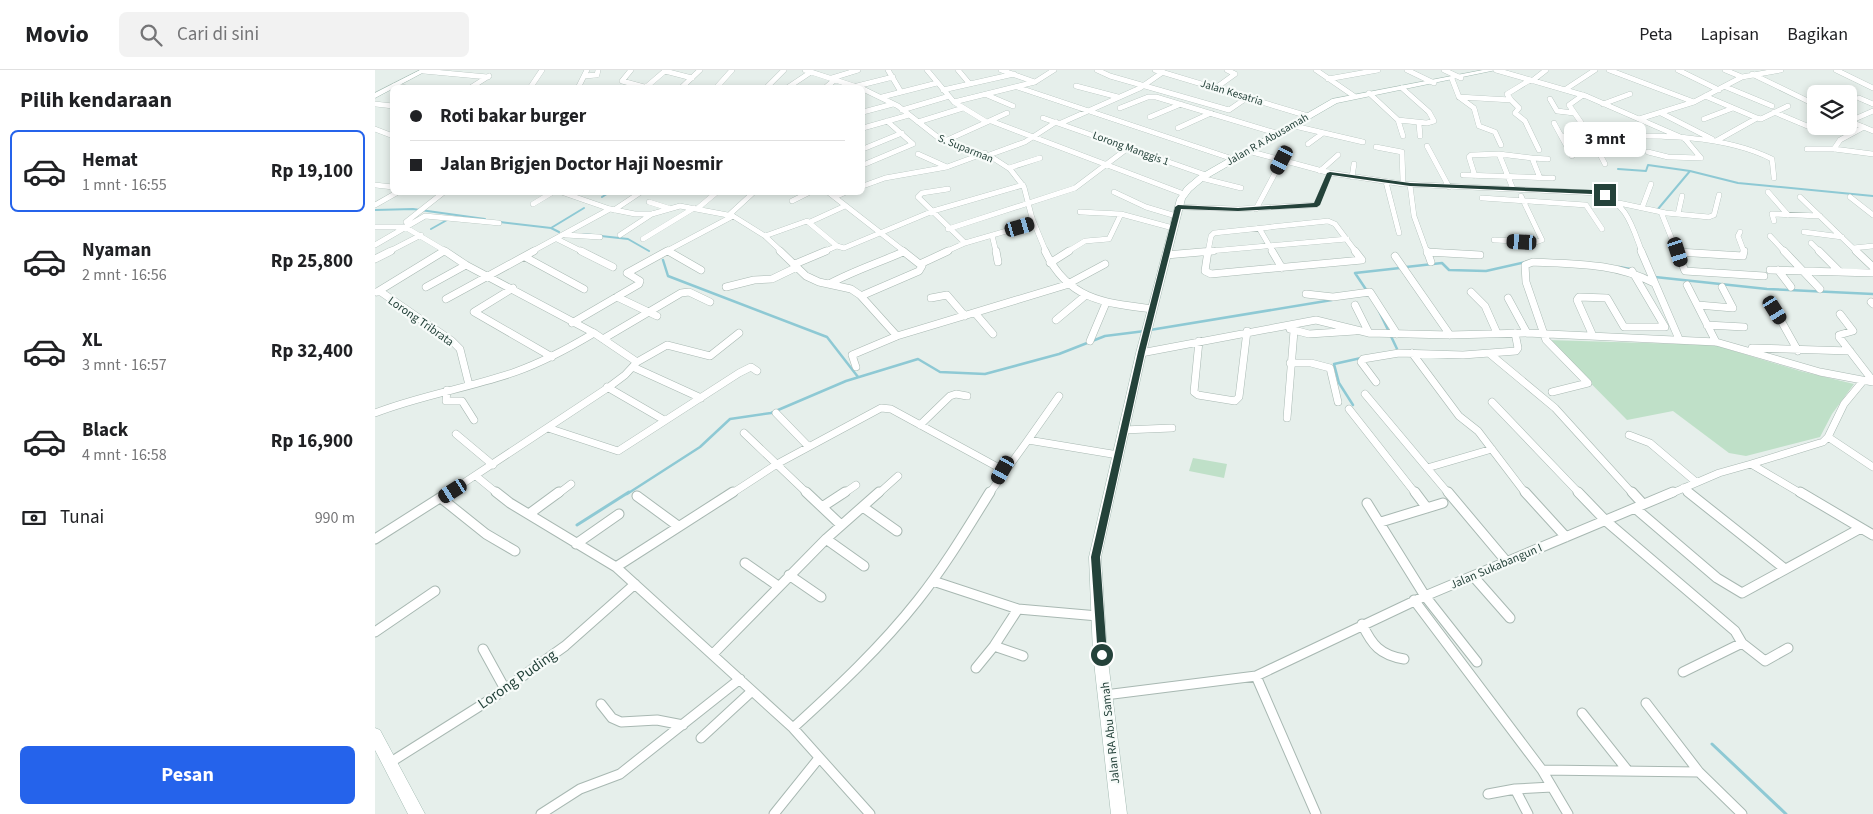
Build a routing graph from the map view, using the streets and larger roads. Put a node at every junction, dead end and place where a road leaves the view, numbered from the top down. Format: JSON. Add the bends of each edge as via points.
{"nodes":[{"id":1,"x":542,"y":70,"type":"edge"},
{"id":2,"x":587,"y":70,"type":"edge"},
{"id":3,"x":598,"y":70,"type":"edge"},
{"id":4,"x":631,"y":70,"type":"edge"},
{"id":5,"x":665,"y":70,"type":"edge"},
{"id":6,"x":700,"y":70,"type":"edge"},
{"id":7,"x":729,"y":70,"type":"edge"},
{"id":8,"x":784,"y":70,"type":"edge"},
{"id":9,"x":805,"y":70,"type":"edge"},
{"id":10,"x":835,"y":70,"type":"edge"},
{"id":11,"x":858,"y":70,"type":"edge"},
{"id":12,"x":888,"y":70,"type":"edge"},
{"id":13,"x":927,"y":70,"type":"edge"},
{"id":14,"x":959,"y":70,"type":"edge"},
{"id":15,"x":1001,"y":70,"type":"edge"},
{"id":16,"x":1052,"y":70,"type":"edge"},
{"id":17,"x":1097,"y":70,"type":"edge"},
{"id":18,"x":1155,"y":70,"type":"edge"},
{"id":19,"x":1227,"y":70,"type":"edge"},
{"id":20,"x":1316,"y":70,"type":"edge"},
{"id":21,"x":1378,"y":70,"type":"edge"},
{"id":22,"x":1407,"y":70,"type":"edge"},
{"id":23,"x":1445,"y":70,"type":"edge"},
{"id":24,"x":1494,"y":70,"type":"edge"},
{"id":25,"x":1546,"y":70,"type":"edge"},
{"id":26,"x":1595,"y":70,"type":"edge"},
{"id":27,"x":1609,"y":70,"type":"edge"},
{"id":28,"x":1678,"y":70,"type":"edge"},
{"id":29,"x":1725,"y":70,"type":"edge"},
{"id":30,"x":1781,"y":70,"type":"edge"},
{"id":31,"x":1836,"y":70,"type":"edge"},
{"id":32,"x":424,"y":71,"type":"edge"},
{"id":33,"x":1763,"y":71,"type":"edge"},
{"id":34,"x":811,"y":72,"type":"junction"},
{"id":35,"x":1163,"y":72,"type":"junction"},
{"id":36,"x":1014,"y":74,"type":"junction"},
{"id":37,"x":1752,"y":74,"type":"junction"},
{"id":38,"x":584,"y":76,"type":"junction"},
{"id":39,"x":893,"y":77,"type":"junction"},
{"id":40,"x":1742,"y":77,"type":"junction"},
{"id":41,"x":692,"y":78,"type":"junction"},
{"id":42,"x":832,"y":78,"type":"junction"},
{"id":43,"x":1461,"y":78,"type":"junction"},
{"id":44,"x":1329,"y":79,"type":"junction"},
{"id":45,"x":1451,"y":79,"type":"junction"},
{"id":46,"x":1531,"y":80,"type":"junction"},
{"id":47,"x":1035,"y":82,"type":"junction"},
{"id":48,"x":937,"y":83,"type":"junction"},
{"id":49,"x":969,"y":83,"type":"junction"},
{"id":50,"x":1434,"y":83,"type":"junction"},
{"id":51,"x":396,"y":85,"type":"edge"},
{"id":52,"x":475,"y":85,"type":"edge"},
{"id":53,"x":532,"y":85,"type":"edge"},
{"id":54,"x":580,"y":85,"type":"edge"},
{"id":55,"x":639,"y":85,"type":"edge"},
{"id":56,"x":649,"y":85,"type":"edge"},
{"id":57,"x":684,"y":85,"type":"edge"},
{"id":58,"x":717,"y":85,"type":"edge"},
{"id":59,"x":768,"y":85,"type":"edge"},
{"id":60,"x":792,"y":85,"type":"edge"},
{"id":61,"x":827,"y":85,"type":"edge"},
{"id":62,"x":852,"y":85,"type":"edge"},
{"id":63,"x":865,"y":86,"type":"edge"},
{"id":64,"x":1076,"y":86,"type":"dead end"},
{"id":65,"x":1144,"y":86,"type":"junction"},
{"id":66,"x":1017,"y":87,"type":"junction"},
{"id":67,"x":1217,"y":87,"type":"junction"},
{"id":68,"x":1725,"y":87,"type":"junction"},
{"id":69,"x":390,"y":88,"type":"edge"},
{"id":70,"x":1403,"y":88,"type":"junction"},
{"id":71,"x":1873,"y":88,"type":"edge"},
{"id":72,"x":1566,"y":89,"type":"junction"},
{"id":73,"x":865,"y":90,"type":"edge"},
{"id":74,"x":943,"y":90,"type":"junction"},
{"id":75,"x":1719,"y":90,"type":"junction"},
{"id":76,"x":870,"y":91,"type":"junction"},
{"id":77,"x":901,"y":92,"type":"junction"},
{"id":78,"x":865,"y":93,"type":"edge"},
{"id":79,"x":1369,"y":93,"type":"junction"},
{"id":80,"x":987,"y":94,"type":"junction"},
{"id":81,"x":1630,"y":94,"type":"dead end"},
{"id":82,"x":1583,"y":95,"type":"junction"},
{"id":83,"x":375,"y":96,"type":"edge"},
{"id":84,"x":1354,"y":96,"type":"junction"},
{"id":85,"x":1705,"y":96,"type":"junction"},
{"id":86,"x":882,"y":97,"type":"junction"},
{"id":87,"x":946,"y":97,"type":"dead end"},
{"id":88,"x":1118,"y":97,"type":"junction"},
{"id":89,"x":1248,"y":97,"type":"junction"},
{"id":90,"x":1459,"y":97,"type":"junction"},
{"id":91,"x":1859,"y":98,"type":"dead end"},
{"id":92,"x":1550,"y":99,"type":"dead end"},
{"id":93,"x":1511,"y":100,"type":"junction"},
{"id":94,"x":1807,"y":101,"type":"edge"},
{"id":95,"x":954,"y":102,"type":"junction"},
{"id":96,"x":1694,"y":102,"type":"junction"},
{"id":97,"x":375,"y":104,"type":"edge"},
{"id":98,"x":893,"y":104,"type":"junction"},
{"id":99,"x":1181,"y":104,"type":"junction"},
{"id":100,"x":1603,"y":104,"type":"junction"},
{"id":101,"x":1873,"y":104,"type":"edge"},
{"id":102,"x":390,"y":106,"type":"edge"},
{"id":103,"x":1013,"y":106,"type":"dead end"},
{"id":104,"x":1788,"y":106,"type":"dead end"},
{"id":105,"x":963,"y":108,"type":"junction"},
{"id":106,"x":1120,"y":108,"type":"dead end"},
{"id":107,"x":1733,"y":108,"type":"junction"},
{"id":108,"x":1088,"y":109,"type":"junction"},
{"id":109,"x":1773,"y":109,"type":"junction"},
{"id":110,"x":902,"y":110,"type":"junction"},
{"id":111,"x":865,"y":111,"type":"edge"},
{"id":112,"x":1873,"y":111,"type":"edge"},
{"id":113,"x":1007,"y":113,"type":"dead end"},
{"id":114,"x":1211,"y":113,"type":"junction"},
{"id":115,"x":1574,"y":113,"type":"junction"},
{"id":116,"x":1661,"y":113,"type":"junction"},
{"id":117,"x":909,"y":114,"type":"junction"},
{"id":118,"x":1307,"y":116,"type":"junction"},
{"id":119,"x":1150,"y":117,"type":"dead end"},
{"id":120,"x":1043,"y":118,"type":"dead end"},
{"id":121,"x":1704,"y":118,"type":"dead end"},
{"id":122,"x":1757,"y":118,"type":"junction"},
{"id":123,"x":1857,"y":118,"type":"edge"},
{"id":124,"x":1639,"y":119,"type":"junction"},
{"id":125,"x":1399,"y":120,"type":"junction"},
{"id":126,"x":887,"y":121,"type":"junction"},
{"id":127,"x":988,"y":121,"type":"junction"},
{"id":128,"x":918,"y":122,"type":"junction"},
{"id":129,"x":1059,"y":123,"type":"junction"},
{"id":130,"x":1419,"y":123,"type":"junction"},
{"id":131,"x":1554,"y":123,"type":"dead end"},
{"id":132,"x":1857,"y":124,"type":"edge"},
{"id":133,"x":1290,"y":125,"type":"junction"},
{"id":134,"x":1807,"y":126,"type":"edge"},
{"id":135,"x":1864,"y":127,"type":"junction"},
{"id":136,"x":865,"y":128,"type":"edge"},
{"id":137,"x":1178,"y":128,"type":"dead end"},
{"id":138,"x":375,"y":130,"type":"edge"},
{"id":139,"x":1873,"y":131,"type":"edge"},
{"id":140,"x":390,"y":132,"type":"edge"},
{"id":141,"x":902,"y":133,"type":"junction"},
{"id":142,"x":1276,"y":133,"type":"junction"},
{"id":143,"x":1323,"y":133,"type":"junction"},
{"id":144,"x":386,"y":134,"type":"junction"},
{"id":145,"x":390,"y":135,"type":"edge"},
{"id":146,"x":1403,"y":136,"type":"dead end"},
{"id":147,"x":1420,"y":136,"type":"dead end"},
{"id":148,"x":1563,"y":136,"type":"junction"},
{"id":149,"x":1032,"y":137,"type":"junction"},
{"id":150,"x":1591,"y":137,"type":"junction"},
{"id":151,"x":1685,"y":140,"type":"junction"},
{"id":152,"x":945,"y":141,"type":"junction"},
{"id":153,"x":1716,"y":141,"type":"junction"},
{"id":154,"x":1363,"y":142,"type":"dead end"},
{"id":155,"x":1308,"y":144,"type":"dead end"},
{"id":156,"x":1501,"y":145,"type":"dead end"},
{"id":157,"x":1427,"y":146,"type":"dead end"},
{"id":158,"x":865,"y":147,"type":"edge"},
{"id":159,"x":1376,"y":147,"type":"dead end"},
{"id":160,"x":1128,"y":148,"type":"junction"},
{"id":161,"x":1807,"y":149,"type":"dead end"},
{"id":162,"x":1834,"y":149,"type":"junction"},
{"id":163,"x":1539,"y":150,"type":"dead end"},
{"id":164,"x":1248,"y":151,"type":"junction"},
{"id":165,"x":1648,"y":152,"type":"dead end"},
{"id":166,"x":918,"y":154,"type":"dead end"},
{"id":167,"x":987,"y":154,"type":"junction"},
{"id":168,"x":1338,"y":154,"type":"dead end"},
{"id":169,"x":1499,"y":154,"type":"junction"},
{"id":170,"x":1873,"y":154,"type":"edge"},
{"id":171,"x":1572,"y":156,"type":"dead end"},
{"id":172,"x":1040,"y":158,"type":"dead end"},
{"id":173,"x":1532,"y":158,"type":"junction"},
{"id":174,"x":1233,"y":159,"type":"junction"},
{"id":175,"x":1548,"y":159,"type":"dead end"},
{"id":176,"x":1282,"y":160,"type":"junction"},
{"id":177,"x":865,"y":164,"type":"edge"},
{"id":178,"x":1105,"y":164,"type":"junction"},
{"id":179,"x":1354,"y":164,"type":"dead end"},
{"id":180,"x":1605,"y":164,"type":"dead end"},
{"id":181,"x":947,"y":167,"type":"junction"},
{"id":182,"x":1009,"y":168,"type":"junction"},
{"id":183,"x":1320,"y":171,"type":"junction"},
{"id":184,"x":1330,"y":173,"type":"junction"},
{"id":185,"x":1463,"y":175,"type":"dead end"},
{"id":186,"x":1475,"y":176,"type":"junction"},
{"id":187,"x":1203,"y":177,"type":"junction"},
{"id":188,"x":1353,"y":177,"type":"junction"},
{"id":189,"x":1508,"y":177,"type":"junction"},
{"id":190,"x":1540,"y":178,"type":"junction"},
{"id":191,"x":1553,"y":178,"type":"dead end"},
{"id":192,"x":1775,"y":178,"type":"dead end"},
{"id":193,"x":1386,"y":182,"type":"junction"},
{"id":194,"x":1407,"y":184,"type":"junction"},
{"id":195,"x":1651,"y":184,"type":"dead end"},
{"id":196,"x":375,"y":185,"type":"edge"},
{"id":197,"x":865,"y":185,"type":"edge"},
{"id":198,"x":1023,"y":185,"type":"junction"},
{"id":199,"x":390,"y":187,"type":"edge"},
{"id":200,"x":1449,"y":187,"type":"junction"},
{"id":201,"x":948,"y":188,"type":"dead end"},
{"id":202,"x":1241,"y":188,"type":"dead end"},
{"id":203,"x":1516,"y":189,"type":"junction"},
{"id":204,"x":1114,"y":192,"type":"dead end"},
{"id":205,"x":1768,"y":192,"type":"dead end"},
{"id":206,"x":1184,"y":194,"type":"junction"},
{"id":207,"x":393,"y":195,"type":"edge"},
{"id":208,"x":440,"y":195,"type":"edge"},
{"id":209,"x":548,"y":195,"type":"edge"},
{"id":210,"x":568,"y":195,"type":"edge"},
{"id":211,"x":575,"y":195,"type":"edge"},
{"id":212,"x":636,"y":195,"type":"edge"},
{"id":213,"x":713,"y":195,"type":"edge"},
{"id":214,"x":751,"y":195,"type":"edge"},
{"id":215,"x":804,"y":195,"type":"edge"},
{"id":216,"x":832,"y":195,"type":"edge"},
{"id":217,"x":839,"y":195,"type":"edge"},
{"id":218,"x":1719,"y":195,"type":"dead end"},
{"id":219,"x":1682,"y":196,"type":"dead end"},
{"id":220,"x":572,"y":197,"type":"junction"},
{"id":221,"x":835,"y":197,"type":"junction"},
{"id":222,"x":1800,"y":197,"type":"dead end"},
{"id":223,"x":1850,"y":197,"type":"dead end"},
{"id":224,"x":1482,"y":198,"type":"dead end"},
{"id":225,"x":1523,"y":199,"type":"junction"},
{"id":226,"x":792,"y":201,"type":"dead end"},
{"id":227,"x":649,"y":202,"type":"dead end"},
{"id":228,"x":1027,"y":202,"type":"junction"},
{"id":229,"x":1619,"y":203,"type":"junction"},
{"id":230,"x":533,"y":204,"type":"dead end"},
{"id":231,"x":375,"y":205,"type":"edge"},
{"id":232,"x":845,"y":206,"type":"junction"},
{"id":233,"x":668,"y":208,"type":"junction"},
{"id":234,"x":696,"y":208,"type":"junction"},
{"id":235,"x":1643,"y":208,"type":"junction"},
{"id":236,"x":1256,"y":209,"type":"junction"},
{"id":237,"x":612,"y":210,"type":"junction"},
{"id":238,"x":933,"y":211,"type":"junction"},
{"id":239,"x":1177,"y":211,"type":"junction"},
{"id":240,"x":1080,"y":212,"type":"dead end"},
{"id":241,"x":1661,"y":212,"type":"junction"},
{"id":242,"x":651,"y":214,"type":"junction"},
{"id":243,"x":1121,"y":214,"type":"junction"},
{"id":244,"x":1679,"y":214,"type":"junction"},
{"id":245,"x":731,"y":215,"type":"junction"},
{"id":246,"x":1788,"y":215,"type":"junction"},
{"id":247,"x":1873,"y":215,"type":"edge"},
{"id":248,"x":1820,"y":216,"type":"junction"},
{"id":249,"x":1775,"y":221,"type":"dead end"},
{"id":250,"x":810,"y":222,"type":"junction"},
{"id":251,"x":499,"y":223,"type":"dead end"},
{"id":252,"x":1034,"y":223,"type":"junction"},
{"id":253,"x":375,"y":227,"type":"edge"},
{"id":254,"x":403,"y":227,"type":"junction"},
{"id":255,"x":1173,"y":228,"type":"junction"},
{"id":256,"x":1259,"y":228,"type":"junction"},
{"id":257,"x":948,"y":229,"type":"junction"},
{"id":258,"x":1602,"y":229,"type":"dead end"},
{"id":259,"x":881,"y":232,"type":"junction"},
{"id":260,"x":1740,"y":232,"type":"dead end"},
{"id":261,"x":1804,"y":232,"type":"dead end"},
{"id":262,"x":1399,"y":233,"type":"dead end"},
{"id":263,"x":421,"y":235,"type":"junction"},
{"id":264,"x":620,"y":235,"type":"dead end"},
{"id":265,"x":992,"y":235,"type":"junction"},
{"id":266,"x":765,"y":236,"type":"junction"},
{"id":267,"x":1770,"y":236,"type":"dead end"},
{"id":268,"x":560,"y":237,"type":"junction"},
{"id":269,"x":600,"y":237,"type":"dead end"},
{"id":270,"x":1842,"y":237,"type":"junction"},
{"id":271,"x":643,"y":239,"type":"dead end"},
{"id":272,"x":1347,"y":239,"type":"junction"},
{"id":273,"x":1494,"y":240,"type":"dead end"},
{"id":274,"x":965,"y":243,"type":"junction"},
{"id":275,"x":1811,"y":243,"type":"dead end"},
{"id":276,"x":375,"y":245,"type":"edge"},
{"id":277,"x":837,"y":246,"type":"junction"},
{"id":278,"x":1873,"y":246,"type":"edge"},
{"id":279,"x":1269,"y":247,"type":"junction"},
{"id":280,"x":1853,"y":248,"type":"junction"},
{"id":281,"x":444,"y":251,"type":"junction"},
{"id":282,"x":668,"y":251,"type":"junction"},
{"id":283,"x":903,"y":252,"type":"junction"},
{"id":284,"x":1208,"y":252,"type":"junction"},
{"id":285,"x":1427,"y":252,"type":"junction"},
{"id":286,"x":1678,"y":252,"type":"junction"},
{"id":287,"x":1166,"y":255,"type":"junction"},
{"id":288,"x":1480,"y":255,"type":"dead end"},
{"id":289,"x":1395,"y":256,"type":"dead end"},
{"id":290,"x":525,"y":257,"type":"junction"},
{"id":291,"x":375,"y":259,"type":"edge"},
{"id":292,"x":998,"y":262,"type":"dead end"},
{"id":293,"x":1431,"y":262,"type":"dead end"},
{"id":294,"x":1050,"y":263,"type":"junction"},
{"id":295,"x":920,"y":264,"type":"junction"},
{"id":296,"x":1105,"y":264,"type":"dead end"},
{"id":297,"x":382,"y":265,"type":"dead end"},
{"id":298,"x":466,"y":265,"type":"junction"},
{"id":299,"x":796,"y":265,"type":"junction"},
{"id":300,"x":613,"y":267,"type":"dead end"},
{"id":301,"x":1873,"y":267,"type":"edge"},
{"id":302,"x":1282,"y":268,"type":"junction"},
{"id":303,"x":701,"y":270,"type":"dead end"},
{"id":304,"x":1770,"y":270,"type":"dead end"},
{"id":305,"x":1778,"y":270,"type":"junction"},
{"id":306,"x":1632,"y":271,"type":"junction"},
{"id":307,"x":1804,"y":271,"type":"junction"},
{"id":308,"x":1839,"y":272,"type":"junction"},
{"id":309,"x":1873,"y":273,"type":"edge"},
{"id":310,"x":491,"y":276,"type":"junction"},
{"id":311,"x":1764,"y":276,"type":"dead end"},
{"id":312,"x":1652,"y":278,"type":"junction"},
{"id":313,"x":829,"y":284,"type":"junction"},
{"id":314,"x":1066,"y":285,"type":"junction"},
{"id":315,"x":1687,"y":285,"type":"dead end"},
{"id":316,"x":1791,"y":286,"type":"dead end"},
{"id":317,"x":426,"y":287,"type":"dead end"},
{"id":318,"x":726,"y":287,"type":"dead end"},
{"id":319,"x":1722,"y":287,"type":"dead end"},
{"id":320,"x":513,"y":288,"type":"junction"},
{"id":321,"x":1820,"y":288,"type":"dead end"},
{"id":322,"x":584,"y":289,"type":"dead end"},
{"id":323,"x":376,"y":292,"type":"edge"},
{"id":324,"x":1471,"y":292,"type":"dead end"},
{"id":325,"x":1306,"y":294,"type":"dead end"},
{"id":326,"x":1085,"y":295,"type":"junction"},
{"id":327,"x":861,"y":296,"type":"junction"},
{"id":328,"x":617,"y":297,"type":"junction"},
{"id":329,"x":931,"y":298,"type":"dead end"},
{"id":330,"x":1508,"y":298,"type":"dead end"},
{"id":331,"x":446,"y":299,"type":"dead end"},
{"id":332,"x":1770,"y":301,"type":"dead end"},
{"id":333,"x":711,"y":302,"type":"dead end"},
{"id":334,"x":1106,"y":303,"type":"junction"},
{"id":335,"x":1355,"y":305,"type":"dead end"},
{"id":336,"x":1698,"y":305,"type":"junction"},
{"id":337,"x":1153,"y":309,"type":"junction"},
{"id":338,"x":648,"y":312,"type":"junction"},
{"id":339,"x":975,"y":313,"type":"junction"},
{"id":340,"x":1840,"y":314,"type":"dead end"},
{"id":341,"x":657,"y":316,"type":"dead end"},
{"id":342,"x":965,"y":316,"type":"junction"},
{"id":343,"x":1056,"y":320,"type":"dead end"},
{"id":344,"x":572,"y":323,"type":"junction"},
{"id":345,"x":1707,"y":325,"type":"junction"},
{"id":346,"x":1286,"y":326,"type":"junction"},
{"id":347,"x":1744,"y":327,"type":"dead end"},
{"id":348,"x":1147,"y":330,"type":"joint"},
{"id":349,"x":1295,"y":331,"type":"junction"},
{"id":350,"x":1355,"y":331,"type":"junction"},
{"id":351,"x":1247,"y":332,"type":"junction"},
{"id":352,"x":594,"y":333,"type":"junction"},
{"id":353,"x":1369,"y":333,"type":"junction"},
{"id":354,"x":1497,"y":333,"type":"junction"},
{"id":355,"x":1515,"y":333,"type":"junction"},
{"id":356,"x":1527,"y":333,"type":"junction"},
{"id":357,"x":739,"y":334,"type":"dead end"},
{"id":358,"x":993,"y":334,"type":"dead end"},
{"id":359,"x":1391,"y":334,"type":"junction"},
{"id":360,"x":1543,"y":334,"type":"junction"},
{"id":361,"x":1450,"y":335,"type":"junction"},
{"id":362,"x":897,"y":336,"type":"junction"},
{"id":363,"x":1593,"y":336,"type":"junction"},
{"id":364,"x":603,"y":339,"type":"junction"},
{"id":365,"x":1679,"y":339,"type":"junction"},
{"id":366,"x":1715,"y":339,"type":"junction"},
{"id":367,"x":1090,"y":341,"type":"dead end"},
{"id":368,"x":1199,"y":341,"type":"junction"},
{"id":369,"x":1798,"y":351,"type":"junction"},
{"id":370,"x":1850,"y":351,"type":"junction"},
{"id":371,"x":1141,"y":352,"type":"junction"},
{"id":372,"x":1413,"y":353,"type":"junction"},
{"id":373,"x":1490,"y":354,"type":"junction"},
{"id":374,"x":552,"y":356,"type":"junction"},
{"id":375,"x":1291,"y":363,"type":"junction"},
{"id":376,"x":635,"y":364,"type":"junction"},
{"id":377,"x":856,"y":366,"type":"dead end"},
{"id":378,"x":757,"y":371,"type":"dead end"},
{"id":379,"x":1863,"y":381,"type":"junction"},
{"id":380,"x":1873,"y":381,"type":"edge"},
{"id":381,"x":1376,"y":382,"type":"dead end"},
{"id":382,"x":469,"y":385,"type":"junction"},
{"id":383,"x":607,"y":387,"type":"junction"},
{"id":384,"x":447,"y":390,"type":"junction"},
{"id":385,"x":1552,"y":392,"type":"dead end"},
{"id":386,"x":1365,"y":394,"type":"dead end"},
{"id":387,"x":967,"y":396,"type":"dead end"},
{"id":388,"x":1059,"y":396,"type":"dead end"},
{"id":389,"x":701,"y":398,"type":"junction"},
{"id":390,"x":1338,"y":402,"type":"dead end"},
{"id":391,"x":1492,"y":402,"type":"dead end"},
{"id":392,"x":1349,"y":409,"type":"dead end"},
{"id":393,"x":375,"y":413,"type":"edge"},
{"id":394,"x":776,"y":413,"type":"dead end"},
{"id":395,"x":1287,"y":418,"type":"dead end"},
{"id":396,"x":474,"y":420,"type":"dead end"},
{"id":397,"x":664,"y":420,"type":"junction"},
{"id":398,"x":920,"y":425,"type":"junction"},
{"id":399,"x":548,"y":428,"type":"junction"},
{"id":400,"x":1173,"y":428,"type":"dead end"},
{"id":401,"x":1123,"y":430,"type":"junction"},
{"id":402,"x":744,"y":433,"type":"dead end"},
{"id":403,"x":456,"y":434,"type":"dead end"},
{"id":404,"x":1629,"y":435,"type":"dead end"},
{"id":405,"x":1828,"y":438,"type":"junction"},
{"id":406,"x":1027,"y":440,"type":"junction"},
{"id":407,"x":808,"y":446,"type":"junction"},
{"id":408,"x":1492,"y":449,"type":"junction"},
{"id":409,"x":1118,"y":455,"type":"junction"},
{"id":410,"x":777,"y":464,"type":"junction"},
{"id":411,"x":1751,"y":464,"type":"junction"},
{"id":412,"x":493,"y":465,"type":"junction"},
{"id":413,"x":1873,"y":467,"type":"edge"},
{"id":414,"x":1427,"y":468,"type":"junction"},
{"id":415,"x":1003,"y":470,"type":"junction"},
{"id":416,"x":476,"y":476,"type":"junction"},
{"id":417,"x":898,"y":476,"type":"dead end"},
{"id":418,"x":1696,"y":482,"type":"junction"},
{"id":419,"x":571,"y":484,"type":"dead end"},
{"id":420,"x":856,"y":485,"type":"dead end"},
{"id":421,"x":1683,"y":488,"type":"junction"},
{"id":422,"x":637,"y":496,"type":"dead end"},
{"id":423,"x":441,"y":498,"type":"junction"},
{"id":424,"x":1367,"y":502,"type":"dead end"},
{"id":425,"x":1443,"y":503,"type":"dead end"},
{"id":426,"x":1639,"y":506,"type":"junction"},
{"id":427,"x":822,"y":507,"type":"junction"},
{"id":428,"x":863,"y":507,"type":"junction"},
{"id":429,"x":1427,"y":508,"type":"junction"},
{"id":430,"x":529,"y":514,"type":"junction"},
{"id":431,"x":619,"y":514,"type":"dead end"},
{"id":432,"x":1606,"y":521,"type":"junction"},
{"id":433,"x":1381,"y":522,"type":"junction"},
{"id":434,"x":841,"y":525,"type":"junction"},
{"id":435,"x":678,"y":526,"type":"junction"},
{"id":436,"x":1861,"y":528,"type":"junction"},
{"id":437,"x":897,"y":531,"type":"dead end"},
{"id":438,"x":1873,"y":535,"type":"edge"},
{"id":439,"x":1566,"y":537,"type":"junction"},
{"id":440,"x":375,"y":539,"type":"edge"},
{"id":441,"x":826,"y":539,"type":"junction"},
{"id":442,"x":576,"y":544,"type":"junction"},
{"id":443,"x":515,"y":551,"type":"dead end"},
{"id":444,"x":1506,"y":562,"type":"junction"},
{"id":445,"x":745,"y":563,"type":"dead end"},
{"id":446,"x":864,"y":566,"type":"dead end"},
{"id":447,"x":615,"y":568,"type":"junction"},
{"id":448,"x":1785,"y":569,"type":"junction"},
{"id":449,"x":789,"y":575,"type":"junction"},
{"id":450,"x":1473,"y":576,"type":"junction"},
{"id":451,"x":933,"y":581,"type":"junction"},
{"id":452,"x":635,"y":584,"type":"junction"},
{"id":453,"x":778,"y":586,"type":"junction"},
{"id":454,"x":435,"y":590,"type":"dead end"},
{"id":455,"x":1425,"y":596,"type":"junction"},
{"id":456,"x":821,"y":597,"type":"dead end"},
{"id":457,"x":1414,"y":600,"type":"junction"},
{"id":458,"x":1018,"y":609,"type":"junction"},
{"id":459,"x":1098,"y":616,"type":"junction"},
{"id":460,"x":1510,"y":618,"type":"dead end"},
{"id":461,"x":1362,"y":624,"type":"junction"},
{"id":462,"x":375,"y":632,"type":"edge"},
{"id":463,"x":1742,"y":643,"type":"junction"},
{"id":464,"x":994,"y":646,"type":"junction"},
{"id":465,"x":1789,"y":648,"type":"dead end"},
{"id":466,"x":483,"y":649,"type":"dead end"},
{"id":467,"x":713,"y":654,"type":"junction"},
{"id":468,"x":1023,"y":656,"type":"dead end"},
{"id":469,"x":1404,"y":658,"type":"dead end"},
{"id":470,"x":1477,"y":662,"type":"dead end"},
{"id":471,"x":976,"y":668,"type":"dead end"},
{"id":472,"x":1683,"y":672,"type":"dead end"},
{"id":473,"x":1256,"y":676,"type":"junction"},
{"id":474,"x":740,"y":679,"type":"junction"},
{"id":475,"x":505,"y":689,"type":"junction"},
{"id":476,"x":752,"y":692,"type":"junction"},
{"id":477,"x":1105,"y":695,"type":"junction"},
{"id":478,"x":1645,"y":703,"type":"dead end"},
{"id":479,"x":601,"y":704,"type":"dead end"},
{"id":480,"x":1582,"y":713,"type":"dead end"},
{"id":481,"x":683,"y":725,"type":"junction"},
{"id":482,"x":793,"y":728,"type":"junction"},
{"id":483,"x":375,"y":735,"type":"edge"},
{"id":484,"x":701,"y":738,"type":"dead end"},
{"id":485,"x":819,"y":758,"type":"junction"},
{"id":486,"x":391,"y":762,"type":"junction"},
{"id":487,"x":1542,"y":770,"type":"junction"},
{"id":488,"x":1628,"y":772,"type":"junction"},
{"id":489,"x":1699,"y":772,"type":"junction"},
{"id":490,"x":1552,"y":787,"type":"junction"},
{"id":491,"x":1515,"y":789,"type":"junction"},
{"id":492,"x":1488,"y":794,"type":"dead end"},
{"id":493,"x":417,"y":814,"type":"edge"},
{"id":494,"x":541,"y":814,"type":"edge"},
{"id":495,"x":774,"y":814,"type":"edge"},
{"id":496,"x":871,"y":814,"type":"edge"},
{"id":497,"x":1119,"y":814,"type":"edge"},
{"id":498,"x":1316,"y":814,"type":"edge"},
{"id":499,"x":1528,"y":814,"type":"edge"},
{"id":500,"x":1568,"y":814,"type":"edge"},
{"id":501,"x":1742,"y":814,"type":"edge"}],
"edges":[{"from":1,"to":53,"type":"street"},
{"from":2,"to":38,"type":"street"},
{"from":3,"to":38,"type":"street","via":[[597,75]]},
{"from":4,"to":55,"type":"street","via":[[622,81]]},
{"from":5,"to":41,"type":"street"},
{"from":5,"to":56,"type":"street"},
{"from":6,"to":41,"type":"street"},
{"from":7,"to":58,"type":"street"},
{"from":8,"to":59,"type":"street"},
{"from":9,"to":34,"type":"street","name":"S. Suparman"},
{"from":10,"to":42,"type":"street"},
{"from":11,"to":42,"type":"street"},
{"from":12,"to":39,"type":"street"},
{"from":13,"to":48,"type":"street"},
{"from":14,"to":49,"type":"street"},
{"from":15,"to":36,"type":"street"},
{"from":16,"to":47,"type":"street"},
{"from":17,"to":65,"type":"street"},
{"from":18,"to":35,"type":"street","name":"Jalan Kesatria"},
{"from":19,"to":67,"type":"street","via":[[1235,74]]},
{"from":20,"to":44,"type":"street"},
{"from":21,"to":44,"type":"street"},
{"from":22,"to":50,"type":"street"},
{"from":23,"to":43,"type":"street"},
{"from":24,"to":43,"type":"street","name":"Jalan R A Abusamah"},
{"from":24,"to":46,"type":"street"},
{"from":25,"to":46,"type":"street"},
{"from":26,"to":72,"type":"street"},
{"from":27,"to":96,"type":"street"},
{"from":28,"to":75,"type":"street"},
{"from":29,"to":40,"type":"street"},
{"from":30,"to":33,"type":"street"},
{"from":31,"to":71,"type":"street"},
{"from":32,"to":51,"type":"street"},
{"from":32,"to":52,"type":"street","via":[[490,76]]},
{"from":33,"to":37,"type":"street"},
{"from":34,"to":42,"type":"street","name":"S. Suparman"},
{"from":34,"to":60,"type":"street"},
{"from":35,"to":65,"type":"street"},
{"from":35,"to":67,"type":"street","name":"Jalan Kesatria"},
{"from":36,"to":47,"type":"street"},
{"from":36,"to":49,"type":"street"},
{"from":37,"to":40,"type":"street"},
{"from":37,"to":94,"type":"street"},
{"from":38,"to":54,"type":"street"},
{"from":39,"to":63,"type":"street"},
{"from":39,"to":77,"type":"street"},
{"from":40,"to":68,"type":"street"},
{"from":41,"to":57,"type":"street"},
{"from":42,"to":61,"type":"street"},
{"from":42,"to":62,"type":"street","name":"S. Suparman"},
{"from":43,"to":45,"type":"street","name":"Jalan R A Abusamah"},
{"from":44,"to":84,"type":"street"},
{"from":45,"to":50,"type":"street","name":"Jalan R A Abusamah"},
{"from":45,"to":90,"type":"street"},
{"from":46,"to":72,"type":"street"},
{"from":46,"to":93,"type":"street","via":[[1507,94]]},
{"from":47,"to":66,"type":"street"},
{"from":48,"to":74,"type":"street"},
{"from":48,"to":77,"type":"street"},
{"from":49,"to":74,"type":"street"},
{"from":50,"to":70,"type":"street","name":"Jalan R A Abusamah"},
{"from":64,"to":88,"type":"street"},
{"from":65,"to":88,"type":"street"},
{"from":65,"to":89,"type":"street","via":[[1229,110]]},
{"from":66,"to":80,"type":"street"},
{"from":66,"to":108,"type":"street"},
{"from":67,"to":89,"type":"street","name":"Jalan Kesatria"},
{"from":68,"to":75,"type":"street"},
{"from":68,"to":109,"type":"street"},
{"from":69,"to":83,"type":"street"},
{"from":70,"to":79,"type":"street","name":"Jalan R A Abusamah"},
{"from":70,"to":130,"type":"street","via":[[1434,120]]},
{"from":72,"to":82,"type":"street"},
{"from":73,"to":76,"type":"street","name":"S. Suparman"},
{"from":74,"to":95,"type":"street"},
{"from":75,"to":85,"type":"street"},
{"from":76,"to":78,"type":"street"},
{"from":76,"to":86,"type":"street","name":"S. Suparman"},
{"from":77,"to":86,"type":"street"},
{"from":79,"to":84,"type":"street","name":"Jalan R A Abusamah"},
{"from":79,"to":125,"type":"street"},
{"from":80,"to":95,"type":"street"},
{"from":80,"to":103,"type":"street"},
{"from":81,"to":100,"type":"street"},
{"from":82,"to":100,"type":"street"},
{"from":82,"to":115,"type":"street","via":[[1569,105]]},
{"from":84,"to":118,"type":"street","name":"Jalan R A Abusamah","via":[[1335,101]]},
{"from":85,"to":96,"type":"street"},
{"from":85,"to":107,"type":"street"},
{"from":86,"to":98,"type":"street","name":"S. Suparman"},
{"from":87,"to":110,"type":"street"},
{"from":88,"to":108,"type":"street"},
{"from":89,"to":118,"type":"street","name":"Jalan Kesatria"},
{"from":90,"to":93,"type":"street"},
{"from":90,"to":156,"type":"street","via":[[1474,108],[1481,128],[1497,134]]},
{"from":91,"to":101,"type":"street"},
{"from":92,"to":115,"type":"street","via":[[1557,111]]},
{"from":93,"to":163,"type":"street","via":[[1517,104],[1519,108],[1515,113],[1525,121]]},
{"from":95,"to":105,"type":"street"},
{"from":96,"to":116,"type":"street"},
{"from":97,"to":102,"type":"street"},
{"from":98,"to":110,"type":"street","name":"S. Suparman"},
{"from":98,"to":111,"type":"street"},
{"from":99,"to":106,"type":"street","via":[[1151,96]]},
{"from":99,"to":114,"type":"street"},
{"from":99,"to":119,"type":"street"},
{"from":100,"to":124,"type":"street"},
{"from":104,"to":109,"type":"street"},
{"from":105,"to":127,"type":"street"},
{"from":105,"to":128,"type":"street"},
{"from":107,"to":121,"type":"street"},
{"from":107,"to":122,"type":"street"},
{"from":108,"to":129,"type":"street"},
{"from":108,"to":174,"type":"street"},
{"from":109,"to":122,"type":"street","via":[[1761,119]]},
{"from":109,"to":134,"type":"street"},
{"from":110,"to":117,"type":"street","name":"S. Suparman"},
{"from":112,"to":123,"type":"street"},
{"from":113,"to":127,"type":"street"},
{"from":114,"to":137,"type":"street"},
{"from":114,"to":142,"type":"street"},
{"from":115,"to":150,"type":"street"},
{"from":116,"to":124,"type":"street"},
{"from":116,"to":153,"type":"street"},
{"from":117,"to":126,"type":"street"},
{"from":117,"to":128,"type":"street","name":"S. Suparman"},
{"from":118,"to":133,"type":"street","name":"Jalan R A Abusamah"},
{"from":120,"to":129,"type":"street","name":"Lorong Manggis 1"},
{"from":122,"to":153,"type":"street"},
{"from":124,"to":151,"type":"street"},
{"from":125,"to":130,"type":"street"},
{"from":125,"to":146,"type":"street"},
{"from":126,"to":136,"type":"street"},
{"from":126,"to":141,"type":"street"},
{"from":127,"to":149,"type":"street"},
{"from":127,"to":152,"type":"street"},
{"from":128,"to":152,"type":"street","name":"S. Suparman"},
{"from":129,"to":149,"type":"street"},
{"from":129,"to":160,"type":"street","name":"Lorong Manggis 1"},
{"from":130,"to":147,"type":"street"},
{"from":131,"to":148,"type":"street"},
{"from":132,"to":135,"type":"street"},
{"from":133,"to":142,"type":"street","name":"Jalan R A Abusamah"},
{"from":133,"to":143,"type":"street"},
{"from":135,"to":139,"type":"street"},
{"from":135,"to":162,"type":"street","via":[[1840,140]]},
{"from":138,"to":144,"type":"street"},
{"from":140,"to":144,"type":"street"},
{"from":141,"to":158,"type":"street"},
{"from":141,"to":177,"type":"street","via":[[913,141],[912,145]]},
{"from":142,"to":164,"type":"street","name":"Jalan R A Abusamah"},
{"from":143,"to":154,"type":"street"},
{"from":143,"to":155,"type":"street"},
{"from":144,"to":145,"type":"street"},
{"from":148,"to":150,"type":"street"},
{"from":148,"to":171,"type":"street"},
{"from":149,"to":167,"type":"street"},
{"from":149,"to":178,"type":"street"},
{"from":150,"to":151,"type":"street"},
{"from":150,"to":180,"type":"street"},
{"from":151,"to":153,"type":"street"},
{"from":151,"to":165,"type":"street","via":[[1700,159]]},
{"from":152,"to":167,"type":"street","name":"S. Suparman"},
{"from":153,"to":192,"type":"street","via":[[1765,153],[1772,159]]},
{"from":157,"to":200,"type":"street"},
{"from":159,"to":194,"type":"street","via":[[1402,152]]},
{"from":160,"to":178,"type":"street"},
{"from":160,"to":187,"type":"street","name":"Lorong Manggis 1"},
{"from":161,"to":162,"type":"street"},
{"from":162,"to":170,"type":"street"},
{"from":164,"to":174,"type":"street","name":"Jalan R A Abusamah"},
{"from":164,"to":176,"type":"street"},
{"from":166,"to":181,"type":"street"},
{"from":167,"to":181,"type":"street"},
{"from":167,"to":182,"type":"street","name":"S. Suparman"},
{"from":168,"to":183,"type":"street"},
{"from":169,"to":173,"type":"street"},
{"from":169,"to":186,"type":"street","via":[[1471,155]]},
{"from":169,"to":189,"type":"street"},
{"from":172,"to":182,"type":"street"},
{"from":173,"to":175,"type":"street"},
{"from":173,"to":190,"type":"street"},
{"from":174,"to":187,"type":"street","name":"Jalan R A Abusamah"},
{"from":176,"to":183,"type":"street"},
{"from":176,"to":236,"type":"street"},
{"from":178,"to":206,"type":"street"},
{"from":178,"to":228,"type":"street","via":[[1075,188]]},
{"from":179,"to":188,"type":"street"},
{"from":181,"to":197,"type":"street","via":[[885,178]]},
{"from":182,"to":198,"type":"street","name":"S. Suparman"},
{"from":183,"to":184,"type":"street"},
{"from":184,"to":188,"type":"street"},
{"from":184,"to":236,"type":"street","via":[[1317,205]]},
{"from":185,"to":186,"type":"street"},
{"from":186,"to":189,"type":"street"},
{"from":187,"to":202,"type":"street","name":"Lorong Manggis 1"},
{"from":187,"to":206,"type":"street","name":"Jalan R A Abusamah"},
{"from":188,"to":193,"type":"street"},
{"from":189,"to":190,"type":"street"},
{"from":189,"to":203,"type":"street"},
{"from":190,"to":191,"type":"street"},
{"from":193,"to":194,"type":"street"},
{"from":193,"to":262,"type":"street"},
{"from":194,"to":200,"type":"street"},
{"from":194,"to":285,"type":"street"},
{"from":195,"to":235,"type":"street"},
{"from":196,"to":199,"type":"street"},
{"from":198,"to":228,"type":"street","name":"S. Suparman"},
{"from":198,"to":238,"type":"street"},
{"from":200,"to":203,"type":"street"},
{"from":201,"to":238,"type":"street","via":[[918,195],[918,199]]},
{"from":203,"to":225,"type":"street"},
{"from":203,"to":229,"type":"street","via":[[1592,192]]},
{"from":204,"to":239,"type":"street","via":[[1146,207]]},
{"from":205,"to":246,"type":"street"},
{"from":206,"to":239,"type":"street","name":"Jalan R A Abusamah"},
{"from":207,"to":231,"type":"street"},
{"from":208,"to":254,"type":"street"},
{"from":209,"to":230,"type":"street"},
{"from":210,"to":220,"type":"street"},
{"from":211,"to":220,"type":"street"},
{"from":212,"to":237,"type":"street"},
{"from":213,"to":234,"type":"street"},
{"from":214,"to":245,"type":"street"},
{"from":215,"to":226,"type":"street"},
{"from":216,"to":221,"type":"street"},
{"from":217,"to":221,"type":"street"},
{"from":218,"to":244,"type":"street","via":[[1713,215],[1709,217]]},
{"from":219,"to":244,"type":"street"},
{"from":220,"to":237,"type":"street"},
{"from":221,"to":232,"type":"street"},
{"from":222,"to":248,"type":"street"},
{"from":223,"to":247,"type":"street"},
{"from":224,"to":225,"type":"street"},
{"from":225,"to":258,"type":"street","via":[[1586,205]]},
{"from":225,"to":273,"type":"street","via":[[1542,240]]},
{"from":227,"to":233,"type":"street"},
{"from":228,"to":252,"type":"street","name":"S. Suparman"},
{"from":228,"to":257,"type":"street"},
{"from":229,"to":235,"type":"street"},
{"from":229,"to":312,"type":"street","via":[[1634,229]]},
{"from":232,"to":250,"type":"street"},
{"from":232,"to":259,"type":"street"},
{"from":233,"to":234,"type":"street"},
{"from":233,"to":242,"type":"street"},
{"from":234,"to":245,"type":"street"},
{"from":234,"to":271,"type":"street"},
{"from":235,"to":241,"type":"street"},
{"from":236,"to":239,"type":"street"},
{"from":237,"to":242,"type":"street"},
{"from":237,"to":268,"type":"street"},
{"from":238,"to":257,"type":"street"},
{"from":238,"to":259,"type":"street"},
{"from":239,"to":255,"type":"street","name":"Jalan R A Abusamah"},
{"from":240,"to":243,"type":"street"},
{"from":241,"to":244,"type":"street"},
{"from":241,"to":286,"type":"street"},
{"from":242,"to":264,"type":"street"},
{"from":243,"to":255,"type":"street"},
{"from":243,"to":294,"type":"street","via":[[1109,239],[1085,241]]},
{"from":245,"to":266,"type":"street"},
{"from":245,"to":282,"type":"street"},
{"from":246,"to":248,"type":"street"},
{"from":246,"to":249,"type":"street","via":[[1772,214]]},
{"from":248,"to":270,"type":"street"},
{"from":250,"to":266,"type":"street","via":[[801,221]]},
{"from":250,"to":277,"type":"street"},
{"from":251,"to":254,"type":"street","via":[[425,216]]},
{"from":252,"to":265,"type":"street"},
{"from":252,"to":294,"type":"street","name":"S. Suparman"},
{"from":253,"to":254,"type":"street"},
{"from":254,"to":263,"type":"street"},
{"from":254,"to":276,"type":"street"},
{"from":255,"to":287,"type":"street","name":"Jalan R A Abusamah"},
{"from":256,"to":272,"type":"street","via":[[1330,221]]},
{"from":256,"to":279,"type":"street"},
{"from":256,"to":284,"type":"street","via":[[1214,233]]},
{"from":257,"to":274,"type":"street"},
{"from":259,"to":277,"type":"street","via":[[846,247]]},
{"from":259,"to":283,"type":"street"},
{"from":260,"to":286,"type":"street","via":[[1743,256]]},
{"from":261,"to":270,"type":"street"},
{"from":263,"to":281,"type":"street"},
{"from":263,"to":291,"type":"street"},
{"from":265,"to":274,"type":"street"},
{"from":265,"to":292,"type":"street"},
{"from":266,"to":299,"type":"street"},
{"from":267,"to":307,"type":"street"},
{"from":268,"to":269,"type":"street"},
{"from":268,"to":290,"type":"street"},
{"from":268,"to":300,"type":"street"},
{"from":270,"to":280,"type":"street"},
{"from":272,"to":279,"type":"street"},
{"from":272,"to":302,"type":"street","via":[[1362,260]]},
{"from":274,"to":295,"type":"street"},
{"from":275,"to":308,"type":"street"},
{"from":277,"to":299,"type":"street"},
{"from":278,"to":280,"type":"street"},
{"from":279,"to":284,"type":"street"},
{"from":279,"to":302,"type":"street"},
{"from":280,"to":301,"type":"street"},
{"from":281,"to":298,"type":"street"},
{"from":281,"to":323,"type":"street"},
{"from":282,"to":303,"type":"street"},
{"from":282,"to":328,"type":"street","via":[[629,271],[627,273],[641,281]]},
{"from":283,"to":295,"type":"street"},
{"from":283,"to":313,"type":"street","via":[[857,269]]},
{"from":284,"to":287,"type":"street"},
{"from":284,"to":302,"type":"street","via":[[1205,271],[1209,274]]},
{"from":285,"to":288,"type":"street"},
{"from":285,"to":293,"type":"street"},
{"from":286,"to":311,"type":"street","via":[[1683,269],[1687,271]]},
{"from":287,"to":337,"type":"street","name":"Jalan R A Abusamah"},
{"from":289,"to":361,"type":"street"},
{"from":290,"to":310,"type":"street"},
{"from":290,"to":322,"type":"street"},
{"from":291,"to":297,"type":"street"},
{"from":294,"to":314,"type":"street","name":"S. Suparman"},
{"from":295,"to":327,"type":"street","via":[[922,268],[919,271]]},
{"from":296,"to":314,"type":"street"},
{"from":298,"to":310,"type":"street"},
{"from":298,"to":317,"type":"street"},
{"from":299,"to":313,"type":"street","via":[[812,279]]},
{"from":299,"to":318,"type":"street","via":[[772,279]]},
{"from":304,"to":305,"type":"street"},
{"from":305,"to":307,"type":"street"},
{"from":305,"to":316,"type":"street"},
{"from":306,"to":312,"type":"street"},
{"from":306,"to":360,"type":"street","via":[[1533,262],[1525,265],[1526,282]]},
{"from":306,"to":363,"type":"street","via":[[1665,327],[1624,326],[1607,298],[1579,297],[1577,300]]},
{"from":307,"to":308,"type":"street"},
{"from":307,"to":321,"type":"street"},
{"from":308,"to":309,"type":"street"},
{"from":310,"to":320,"type":"street"},
{"from":310,"to":331,"type":"street"},
{"from":312,"to":365,"type":"street"},
{"from":313,"to":327,"type":"street","via":[[851,289]]},
{"from":314,"to":326,"type":"street","name":"S. Suparman"},
{"from":314,"to":339,"type":"street"},
{"from":315,"to":336,"type":"street"},
{"from":319,"to":336,"type":"street","via":[[1733,308]]},
{"from":320,"to":344,"type":"street"},
{"from":320,"to":374,"type":"street","via":[[474,312]]},
{"from":323,"to":382,"type":"street","name":"Lorong Tribrata","via":[[456,345],[463,355]]},
{"from":324,"to":354,"type":"street","via":[[1485,306]]},
{"from":325,"to":359,"type":"street","via":[[1331,298],[1368,292]]},
{"from":326,"to":334,"type":"street","name":"S. Suparman"},
{"from":326,"to":343,"type":"street"},
{"from":327,"to":362,"type":"street"},
{"from":328,"to":338,"type":"street"},
{"from":328,"to":344,"type":"street"},
{"from":329,"to":342,"type":"street","via":[[947,295]]},
{"from":330,"to":356,"type":"street"},
{"from":332,"to":369,"type":"street"},
{"from":333,"to":338,"type":"street","via":[[684,292]]},
{"from":334,"to":337,"type":"street","name":"S. Suparman"},
{"from":334,"to":367,"type":"street"},
{"from":335,"to":353,"type":"street"},
{"from":336,"to":345,"type":"street"},
{"from":337,"to":348,"type":"street","name":"Jalan R A Abusamah"},
{"from":338,"to":341,"type":"street"},
{"from":338,"to":364,"type":"street"},
{"from":339,"to":342,"type":"street"},
{"from":339,"to":358,"type":"street"},
{"from":340,"to":370,"type":"street","via":[[1853,331],[1839,336]]},
{"from":342,"to":362,"type":"street"},
{"from":344,"to":352,"type":"street"},
{"from":345,"to":347,"type":"street"},
{"from":345,"to":366,"type":"street"},
{"from":346,"to":349,"type":"street"},
{"from":346,"to":350,"type":"street","via":[[1316,320],[1333,322]]},
{"from":346,"to":351,"type":"street"},
{"from":348,"to":371,"type":"street","name":"Jalan RA Abu Samah"},
{"from":349,"to":350,"type":"street","via":[[1323,334]]},
{"from":349,"to":375,"type":"street"},
{"from":350,"to":353,"type":"street"},
{"from":351,"to":368,"type":"street"},
{"from":351,"to":368,"type":"street","via":[[1239,397],[1235,401],[1198,396],[1194,392]]},
{"from":352,"to":364,"type":"street"},
{"from":352,"to":374,"type":"street"},
{"from":353,"to":359,"type":"street"},
{"from":354,"to":355,"type":"street"},
{"from":354,"to":361,"type":"street"},
{"from":355,"to":356,"type":"street"},
{"from":355,"to":373,"type":"street","via":[[1517,351]]},
{"from":356,"to":360,"type":"street"},
{"from":357,"to":376,"type":"street","via":[[710,356],[667,345]]},
{"from":359,"to":361,"type":"street"},
{"from":360,"to":363,"type":"street"},
{"from":360,"to":385,"type":"street","via":[[1588,383]]},
{"from":362,"to":377,"type":"street","via":[[853,355]]},
{"from":363,"to":365,"type":"street"},
{"from":364,"to":376,"type":"street"},
{"from":365,"to":366,"type":"street"},
{"from":366,"to":369,"type":"street","via":[[1760,349]]},
{"from":366,"to":379,"type":"street","via":[[1809,370]]},
{"from":368,"to":371,"type":"street"},
{"from":369,"to":370,"type":"street"},
{"from":370,"to":380,"type":"street"},
{"from":371,"to":401,"type":"street","name":"Jalan RA Abu Samah"},
{"from":372,"to":373,"type":"street"},
{"from":372,"to":381,"type":"street","via":[[1362,360]]},
{"from":372,"to":408,"type":"street","via":[[1459,416],[1478,431]]},
{"from":373,"to":426,"type":"street","via":[[1555,408]]},
{"from":374,"to":382,"type":"street","via":[[515,372]]},
{"from":375,"to":390,"type":"street","via":[[1311,363],[1330,368]]},
{"from":375,"to":395,"type":"street"},
{"from":376,"to":383,"type":"street"},
{"from":376,"to":389,"type":"street"},
{"from":378,"to":389,"type":"street","via":[[751,367]]},
{"from":379,"to":380,"type":"street"},
{"from":379,"to":405,"type":"street","via":[[1844,404]]},
{"from":382,"to":384,"type":"street"},
{"from":383,"to":397,"type":"street"},
{"from":383,"to":399,"type":"street"},
{"from":384,"to":393,"type":"street"},
{"from":384,"to":396,"type":"street","via":[[446,401],[462,401]]},
{"from":386,"to":414,"type":"street"},
{"from":387,"to":398,"type":"street","via":[[950,396]]},
{"from":388,"to":406,"type":"street"},
{"from":389,"to":397,"type":"street"},
{"from":391,"to":432,"type":"street"},
{"from":392,"to":429,"type":"street"},
{"from":394,"to":407,"type":"street"},
{"from":397,"to":399,"type":"street","via":[[616,451]]},
{"from":398,"to":407,"type":"street","via":[[891,409],[881,408]]},
{"from":398,"to":415,"type":"street"},
{"from":399,"to":412,"type":"street"},
{"from":400,"to":401,"type":"street"},
{"from":401,"to":409,"type":"street","name":"Jalan RA Abu Samah"},
{"from":402,"to":410,"type":"street"},
{"from":403,"to":412,"type":"street"},
{"from":404,"to":418,"type":"street","via":[[1650,443]]},
{"from":405,"to":411,"type":"street","name":"Jalan Sukabangun I","via":[[1820,444]]},
{"from":405,"to":413,"type":"street"},
{"from":406,"to":409,"type":"street"},
{"from":406,"to":415,"type":"street"},
{"from":407,"to":410,"type":"street"},
{"from":408,"to":414,"type":"street"},
{"from":408,"to":439,"type":"street","via":[[1535,506]]},
{"from":409,"to":459,"type":"street","name":"Jalan RA Abu Samah","via":[[1095,557]]},
{"from":410,"to":427,"type":"street"},
{"from":410,"to":435,"type":"street"},
{"from":411,"to":418,"type":"street","name":"Jalan Sukabangun I"},
{"from":411,"to":436,"type":"street"},
{"from":412,"to":416,"type":"street"},
{"from":414,"to":444,"type":"street"},
{"from":415,"to":451,"type":"street"},
{"from":416,"to":423,"type":"street"},
{"from":416,"to":430,"type":"street"},
{"from":417,"to":428,"type":"street"},
{"from":418,"to":421,"type":"street","name":"Jalan Sukabangun I"},
{"from":419,"to":430,"type":"street"},
{"from":420,"to":427,"type":"street"},
{"from":421,"to":426,"type":"street","name":"Jalan Sukabangun I"},
{"from":421,"to":448,"type":"street"},
{"from":422,"to":435,"type":"street"},
{"from":423,"to":440,"type":"street"},
{"from":423,"to":443,"type":"street","via":[[484,534]]},
{"from":424,"to":433,"type":"street"},
{"from":425,"to":429,"type":"street"},
{"from":426,"to":432,"type":"street","name":"Jalan Sukabangun I"},
{"from":426,"to":448,"type":"street","via":[[1717,578],[1737,592],[1745,593]]},
{"from":427,"to":434,"type":"street"},
{"from":428,"to":434,"type":"street"},
{"from":428,"to":437,"type":"street"},
{"from":429,"to":433,"type":"street"},
{"from":430,"to":442,"type":"street"},
{"from":431,"to":442,"type":"street"},
{"from":432,"to":439,"type":"street","name":"Jalan Sukabangun I"},
{"from":432,"to":463,"type":"street","via":[[1735,631]]},
{"from":433,"to":455,"type":"street"},
{"from":434,"to":441,"type":"street"},
{"from":435,"to":447,"type":"street"},
{"from":436,"to":438,"type":"street"},
{"from":436,"to":448,"type":"street"},
{"from":439,"to":444,"type":"street","name":"Jalan Sukabangun I"},
{"from":441,"to":446,"type":"street"},
{"from":441,"to":449,"type":"street"},
{"from":442,"to":447,"type":"street"},
{"from":444,"to":450,"type":"street","name":"Jalan Sukabangun I"},
{"from":445,"to":453,"type":"street"},
{"from":447,"to":452,"type":"street"},
{"from":449,"to":453,"type":"street"},
{"from":449,"to":456,"type":"street"},
{"from":450,"to":455,"type":"street","name":"Jalan Sukabangun I"},
{"from":450,"to":460,"type":"street"},
{"from":451,"to":458,"type":"street"},
{"from":451,"to":482,"type":"street","via":[[849,678]]},
{"from":452,"to":467,"type":"street"},
{"from":452,"to":475,"type":"street","name":"Lorong Puding","via":[[565,646]]},
{"from":453,"to":467,"type":"street"},
{"from":454,"to":462,"type":"street"},
{"from":455,"to":457,"type":"street","name":"Jalan Sukabangun I"},
{"from":455,"to":470,"type":"street"},
{"from":457,"to":461,"type":"street","name":"Jalan Sukabangun I"},
{"from":457,"to":487,"type":"street"},
{"from":458,"to":459,"type":"street"},
{"from":458,"to":464,"type":"street"},
{"from":459,"to":477,"type":"street","name":"Jalan RA Abu Samah"},
{"from":461,"to":469,"type":"street","via":[[1381,654]]},
{"from":461,"to":473,"type":"street","name":"Jalan Sukabangun I"},
{"from":463,"to":465,"type":"street","via":[[1765,661]]},
{"from":463,"to":472,"type":"street"},
{"from":464,"to":468,"type":"street"},
{"from":464,"to":471,"type":"street"},
{"from":466,"to":475,"type":"street"},
{"from":467,"to":474,"type":"street"},
{"from":473,"to":477,"type":"street","name":"Jalan Sukabangun I"},
{"from":473,"to":498,"type":"street"},
{"from":474,"to":476,"type":"street"},
{"from":474,"to":481,"type":"street"},
{"from":475,"to":486,"type":"street","name":"Lorong Puding"},
{"from":476,"to":482,"type":"street"},
{"from":476,"to":484,"type":"street"},
{"from":477,"to":497,"type":"street","name":"Jalan RA Abu Samah"},
{"from":478,"to":489,"type":"street"},
{"from":479,"to":481,"type":"street","via":[[615,722],[621,724],[653,719]]},
{"from":480,"to":488,"type":"street"},
{"from":481,"to":494,"type":"street","via":[[620,774],[580,789]]},
{"from":482,"to":485,"type":"street"},
{"from":483,"to":486,"type":"street"},
{"from":485,"to":495,"type":"street"},
{"from":485,"to":496,"type":"street"},
{"from":486,"to":493,"type":"street"},
{"from":487,"to":488,"type":"street"},
{"from":487,"to":490,"type":"street"},
{"from":488,"to":489,"type":"street"},
{"from":489,"to":501,"type":"street"},
{"from":490,"to":491,"type":"street"},
{"from":490,"to":500,"type":"street"},
{"from":491,"to":492,"type":"street"},
{"from":491,"to":499,"type":"street"}]}
